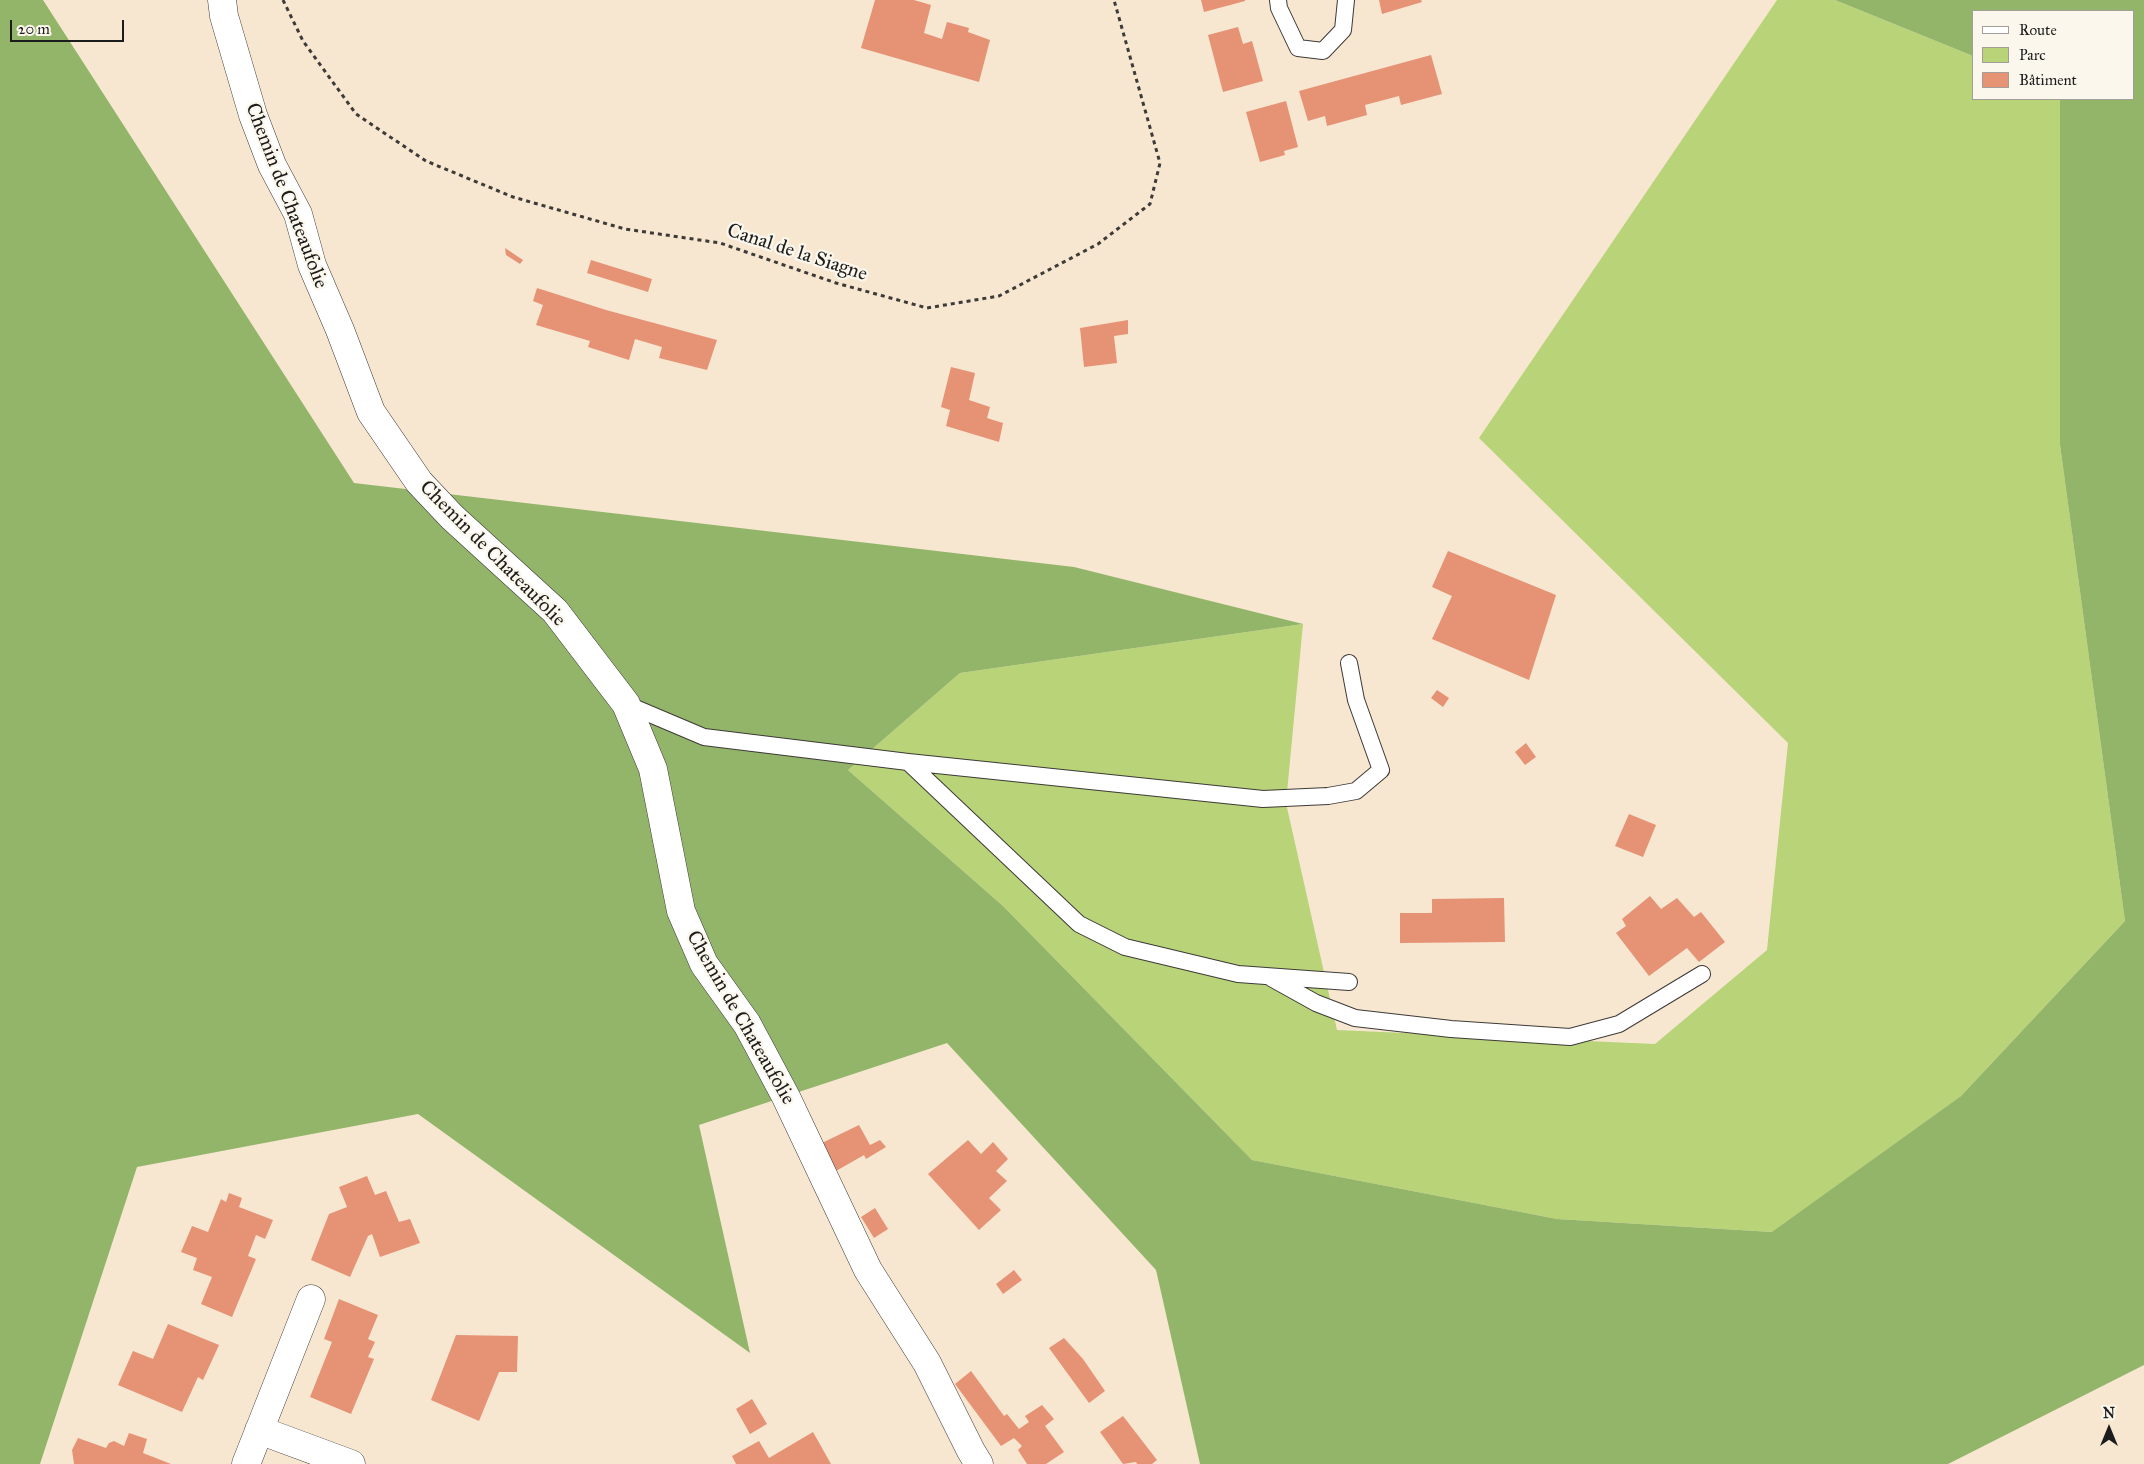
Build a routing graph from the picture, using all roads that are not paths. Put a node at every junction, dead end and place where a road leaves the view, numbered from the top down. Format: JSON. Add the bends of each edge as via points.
{"nodes":[{"id":1,"x":222,"y":0,"type":"edge"},
{"id":2,"x":1278,"y":0,"type":"edge"},
{"id":3,"x":1346,"y":0,"type":"edge"},
{"id":4,"x":1348,"y":663,"type":"dead end"},
{"id":5,"x":626,"y":704,"type":"junction"},
{"id":6,"x":908,"y":762,"type":"junction"},
{"id":7,"x":1702,"y":974,"type":"dead end"},
{"id":8,"x":1266,"y":976,"type":"junction"},
{"id":9,"x":1349,"y":982,"type":"dead end"},
{"id":10,"x":311,"y":1299,"type":"dead end"},
{"id":11,"x":259,"y":1430,"type":"junction"},
{"id":12,"x":246,"y":1464,"type":"edge"},
{"id":13,"x":351,"y":1464,"type":"edge"},
{"id":14,"x":979,"y":1464,"type":"edge"}],
"edges":[{"from":1,"to":5,"type":"street","name":"Chemin de Chateaufolie","via":[[253,114],[272,165],[298,214],[312,265],[371,412],[419,482],[452,517],[555,611]]},
{"from":2,"to":3,"type":"lane","via":[[1298,48],[1323,51],[1343,30]]},
{"from":4,"to":6,"type":"lane","via":[[1356,700],[1381,770],[1356,791],[1328,796],[1263,799]]},
{"from":5,"to":6,"type":"lane","via":[[704,737]]},
{"from":5,"to":14,"type":"street","name":"Chemin de Chateaufolie","via":[[653,769],[681,911],[704,964],[747,1024],[786,1097],[868,1270],[927,1363]]},
{"from":6,"to":8,"type":"lane","via":[[1079,924],[1125,947],[1238,974]]},
{"from":7,"to":8,"type":"lane","via":[[1619,1024],[1570,1037],[1355,1018],[1316,1003]]},
{"from":8,"to":9,"type":"lane"},
{"from":10,"to":11,"type":"street"},
{"from":11,"to":12,"type":"street"},
{"from":11,"to":13,"type":"street"}]}
